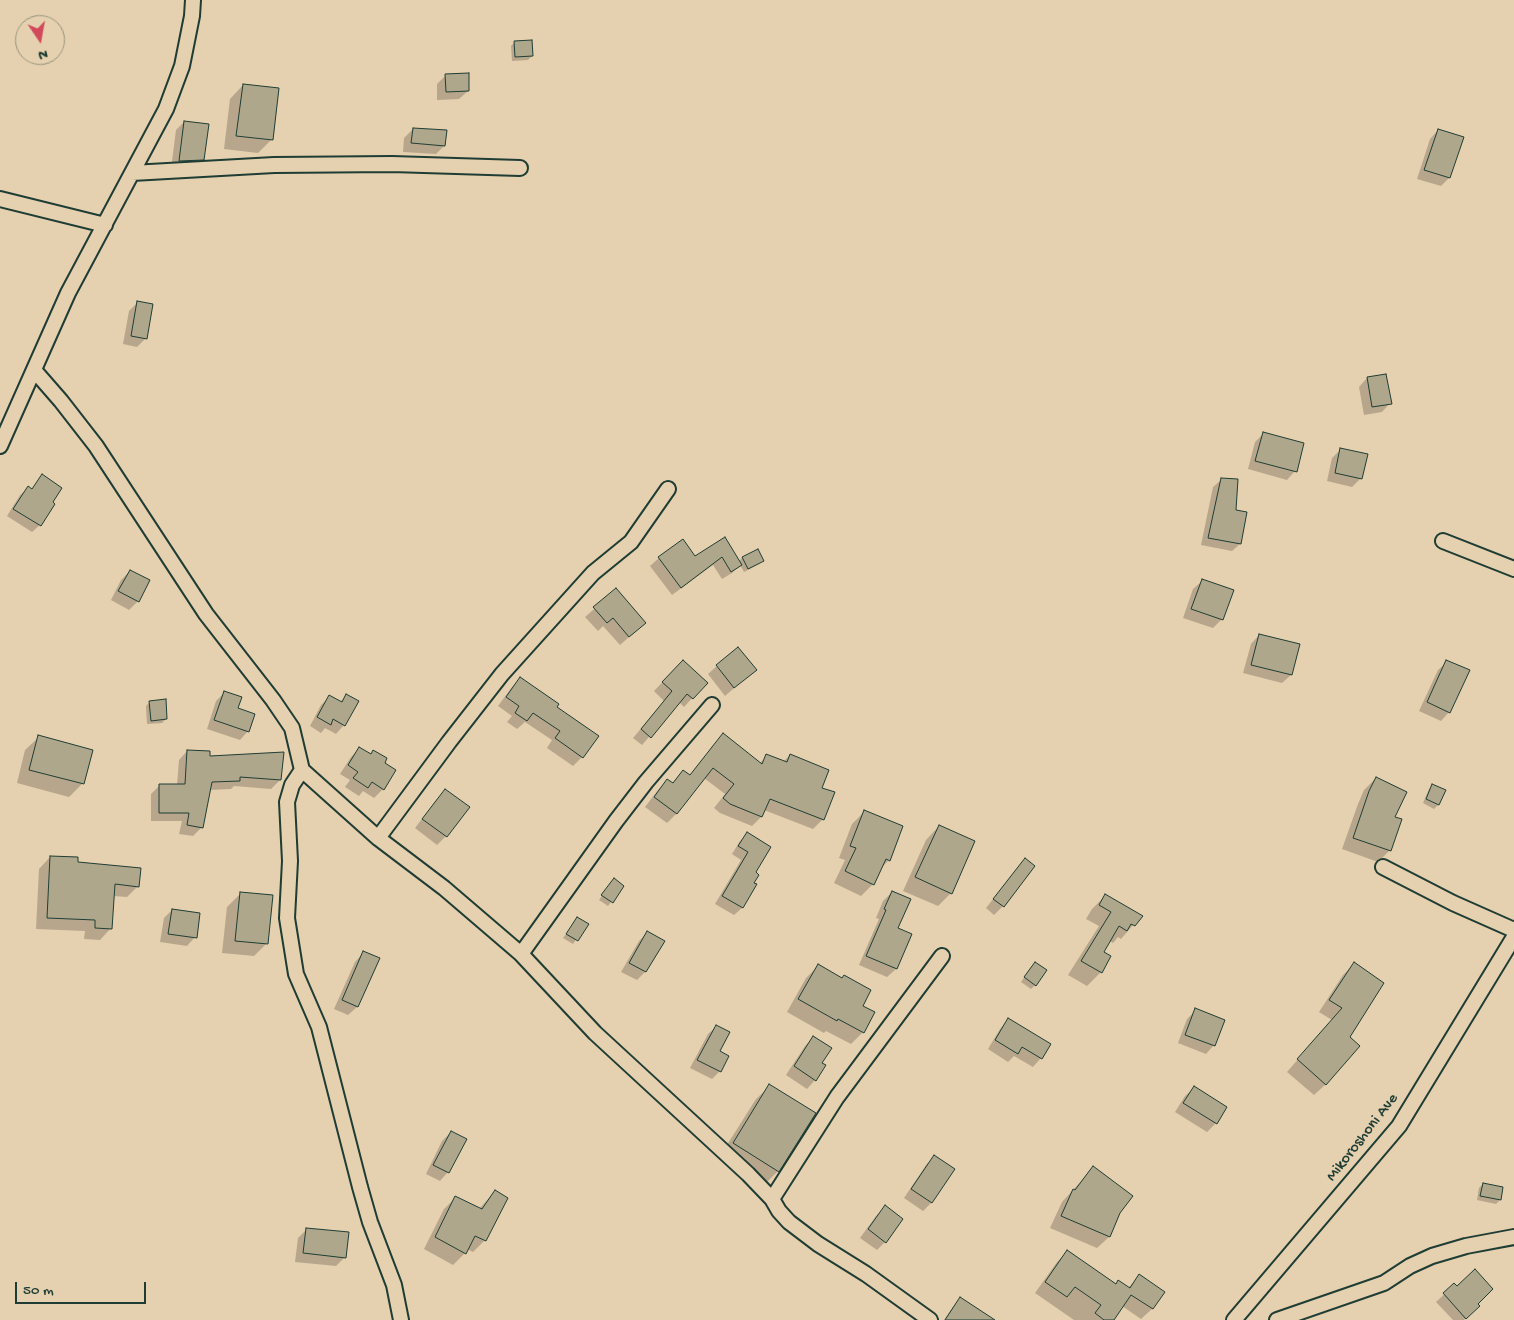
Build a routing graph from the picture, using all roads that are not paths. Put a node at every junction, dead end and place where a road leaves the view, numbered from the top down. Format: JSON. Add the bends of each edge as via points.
{"nodes":[{"id":1,"x":193,"y":0,"type":"edge"},
{"id":2,"x":520,"y":168,"type":"dead end"},
{"id":3,"x":132,"y":173,"type":"junction"},
{"id":4,"x":0,"y":199,"type":"edge"},
{"id":5,"x":105,"y":225,"type":"junction"},
{"id":6,"x":34,"y":370,"type":"junction"},
{"id":7,"x":0,"y":446,"type":"edge"},
{"id":8,"x":668,"y":489,"type":"dead end"},
{"id":9,"x":1443,"y":541,"type":"dead end"},
{"id":10,"x":1514,"y":570,"type":"edge"},
{"id":11,"x":712,"y":705,"type":"dead end"},
{"id":12,"x":302,"y":770,"type":"junction"},
{"id":13,"x":378,"y":838,"type":"junction"},
{"id":14,"x":1383,"y":867,"type":"dead end"},
{"id":15,"x":1514,"y":930,"type":"edge"},
{"id":16,"x":1514,"y":937,"type":"edge"},
{"id":17,"x":521,"y":954,"type":"junction"},
{"id":18,"x":942,"y":956,"type":"dead end"},
{"id":19,"x":772,"y":1200,"type":"junction"},
{"id":20,"x":1514,"y":1237,"type":"edge"},
{"id":21,"x":401,"y":1320,"type":"edge"},
{"id":22,"x":930,"y":1320,"type":"edge"},
{"id":23,"x":1234,"y":1320,"type":"edge"},
{"id":24,"x":1277,"y":1320,"type":"edge"}],
"edges":[{"from":1,"to":3,"type":"street","via":[[182,66],[166,109]]},
{"from":2,"to":3,"type":"street","via":[[274,165]]},
{"from":3,"to":5,"type":"street"},
{"from":4,"to":5,"type":"street"},
{"from":5,"to":6,"type":"street","via":[[68,293]]},
{"from":6,"to":7,"type":"street"},
{"from":6,"to":12,"type":"street","via":[[96,446],[206,614],[292,728]]},
{"from":8,"to":13,"type":"street","via":[[631,542],[593,572],[502,674]]},
{"from":9,"to":10,"type":"street"},
{"from":11,"to":17,"type":"street","via":[[616,821]]},
{"from":12,"to":13,"type":"street"},
{"from":12,"to":21,"type":"street","via":[[292,785],[287,802],[290,861],[287,918],[296,974],[319,1027],[360,1187],[394,1285]]},
{"from":13,"to":17,"type":"street","via":[[444,888]]},
{"from":14,"to":15,"type":"street"},
{"from":16,"to":23,"type":"street","name":"Mikoroshoni Ave","via":[[1399,1126]]},
{"from":17,"to":19,"type":"street","via":[[595,1033],[723,1150]]},
{"from":18,"to":19,"type":"street","via":[[837,1097]]},
{"from":19,"to":22,"type":"street","via":[[789,1222]]},
{"from":20,"to":24,"type":"street","via":[[1432,1256],[1384,1284]]}]}
